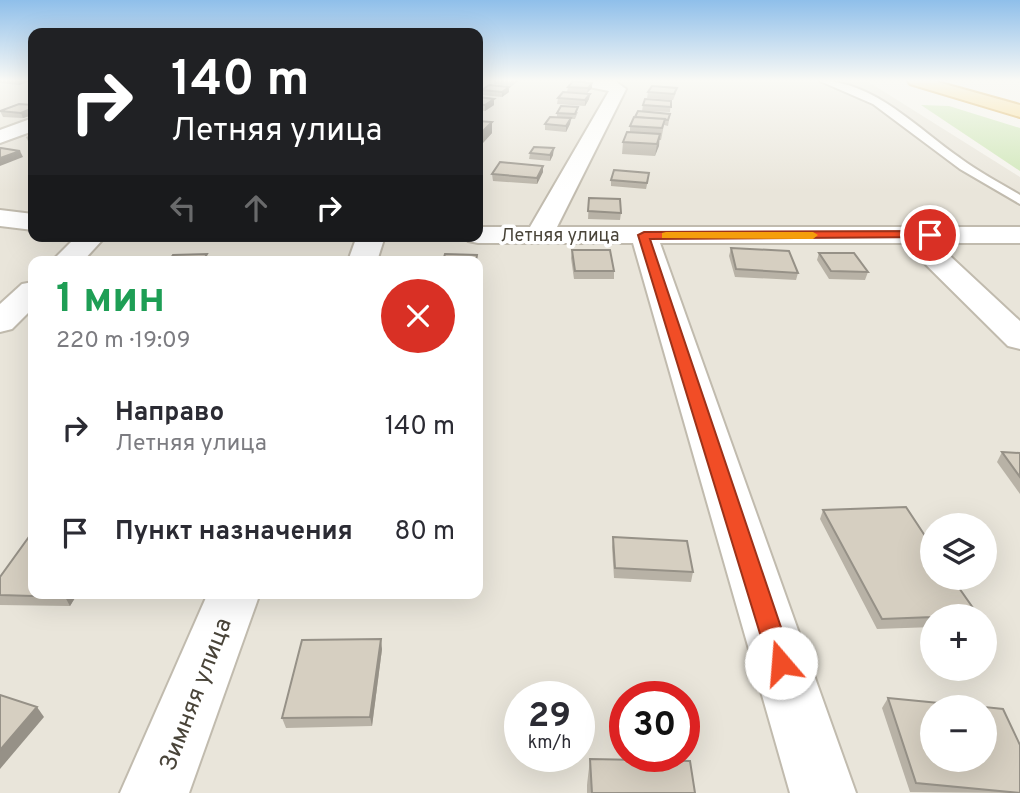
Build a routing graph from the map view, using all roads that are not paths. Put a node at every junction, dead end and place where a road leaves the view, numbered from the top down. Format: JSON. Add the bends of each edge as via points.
{"nodes":[{"id":1,"x":602,"y":118,"type":"edge"},
{"id":2,"x":896,"y":118,"type":"edge"},
{"id":3,"x":28,"y":126,"type":"edge"},
{"id":4,"x":0,"y":137,"type":"edge"},
{"id":5,"x":1020,"y":200,"type":"edge"},
{"id":6,"x":0,"y":218,"type":"edge"},
{"id":7,"x":28,"y":221,"type":"edge"},
{"id":8,"x":483,"y":234,"type":"edge"},
{"id":9,"x":539,"y":235,"type":"junction"},
{"id":10,"x":644,"y":235,"type":"junction"},
{"id":11,"x":911,"y":235,"type":"junction"},
{"id":12,"x":1020,"y":235,"type":"edge"},
{"id":13,"x":87,"y":242,"type":"edge"},
{"id":14,"x":71,"y":256,"type":"edge"},
{"id":15,"x":28,"y":296,"type":"edge"},
{"id":16,"x":0,"y":322,"type":"edge"},
{"id":17,"x":1020,"y":339,"type":"edge"},
{"id":18,"x":232,"y":599,"type":"edge"},
{"id":19,"x":153,"y":793,"type":"edge"},
{"id":20,"x":823,"y":793,"type":"edge"}],
"edges":[{"from":1,"to":9,"type":"street"},
{"from":2,"to":5,"type":"lane"},
{"from":3,"to":4,"type":"street"},
{"from":6,"to":7,"type":"street"},
{"from":8,"to":9,"type":"street","name":"Летняя улица"},
{"from":9,"to":10,"type":"street","name":"Летняя улица"},
{"from":10,"to":11,"type":"street","name":"Летняя улица"},
{"from":10,"to":20,"type":"street"},
{"from":11,"to":12,"type":"street","name":"Летняя улица"},
{"from":11,"to":17,"type":"street"},
{"from":13,"to":14,"type":"street"},
{"from":15,"to":16,"type":"street"},
{"from":18,"to":19,"type":"street","name":"Зимняя улица"}]}
